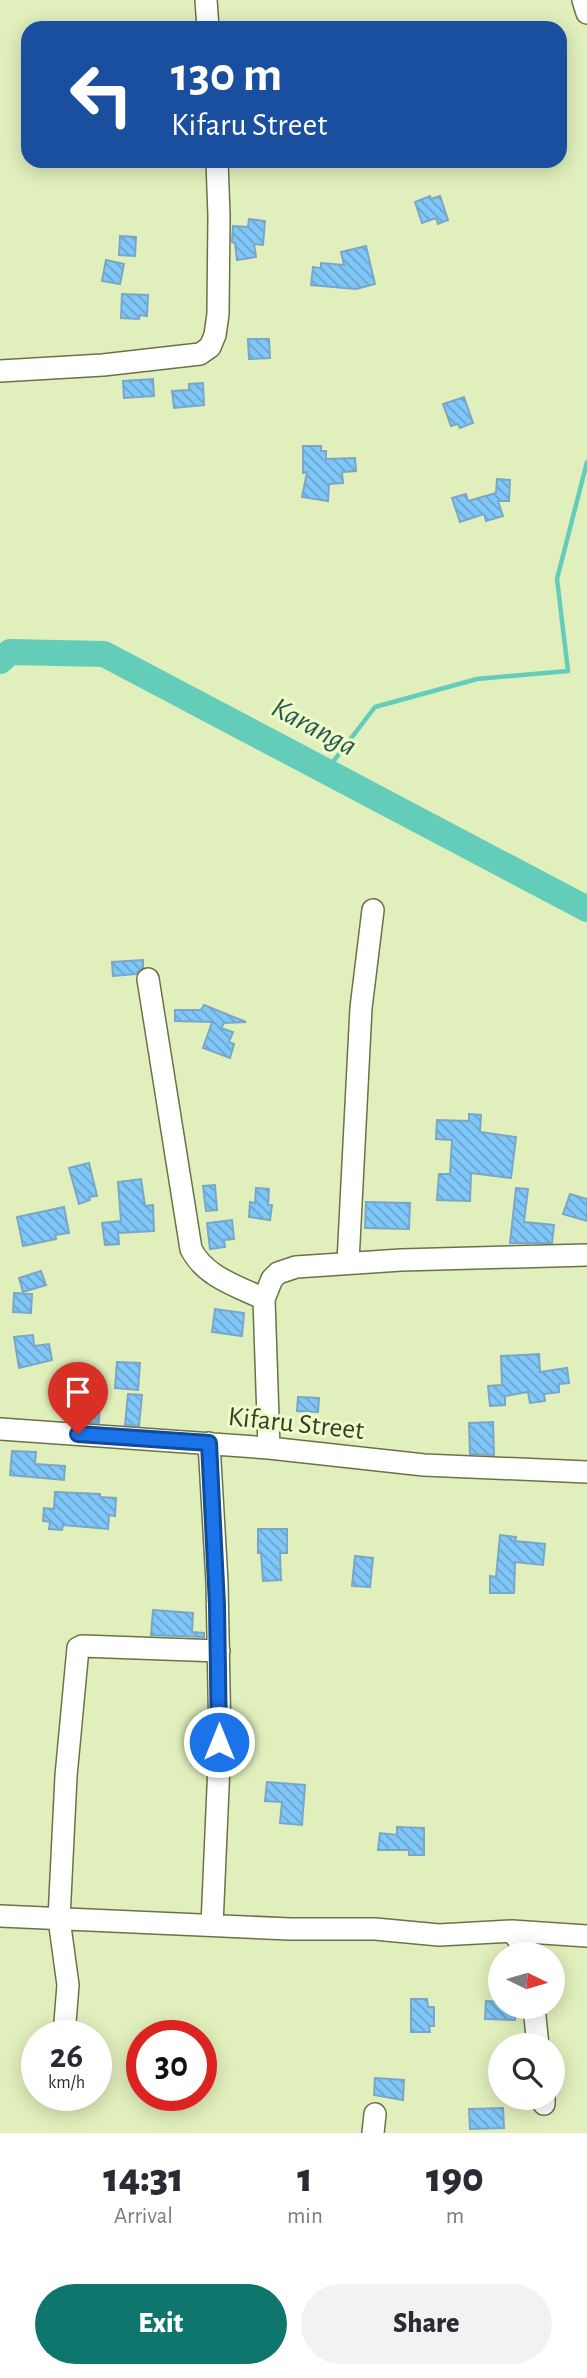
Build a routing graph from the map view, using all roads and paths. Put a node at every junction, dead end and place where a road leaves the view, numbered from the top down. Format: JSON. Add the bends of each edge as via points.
{"nodes":[{"id":1,"x":206,"y":0,"type":"edge"},
{"id":2,"x":583,"y":0,"type":"edge"},
{"id":3,"x":587,"y":13,"type":"edge"},
{"id":4,"x":208,"y":21,"type":"edge"},
{"id":5,"x":217,"y":168,"type":"edge"},
{"id":6,"x":0,"y":371,"type":"edge"},
{"id":7,"x":373,"y":910,"type":"dead end"},
{"id":8,"x":148,"y":979,"type":"dead end"},
{"id":9,"x":587,"y":1255,"type":"edge"},
{"id":10,"x":348,"y":1262,"type":"junction"},
{"id":11,"x":264,"y":1299,"type":"junction"},
{"id":12,"x":0,"y":1429,"type":"edge"},
{"id":13,"x":209,"y":1443,"type":"junction"},
{"id":14,"x":269,"y":1448,"type":"junction"},
{"id":15,"x":587,"y":1472,"type":"edge"},
{"id":16,"x":219,"y":1651,"type":"junction"},
{"id":17,"x":0,"y":1916,"type":"edge"},
{"id":18,"x":59,"y":1919,"type":"junction"},
{"id":19,"x":212,"y":1925,"type":"junction"},
{"id":20,"x":512,"y":1931,"type":"junction"},
{"id":21,"x":587,"y":1937,"type":"edge"},
{"id":22,"x":520,"y":1942,"type":"edge"},
{"id":23,"x":65,"y":2020,"type":"edge"}],
"edges":[{"from":1,"to":4,"type":"street"},
{"from":2,"to":3,"type":"street"},
{"from":5,"to":6,"type":"street","via":[[218,314],[209,347],[200,354]]},
{"from":7,"to":10,"type":"street","via":[[361,1008]]},
{"from":8,"to":11,"type":"street","via":[[191,1249],[211,1273]]},
{"from":9,"to":10,"type":"street"},
{"from":10,"to":11,"type":"street","via":[[278,1273]]},
{"from":11,"to":14,"type":"street"},
{"from":12,"to":13,"type":"street","name":"Kifaru Street"},
{"from":13,"to":14,"type":"street","name":"Kifaru Street"},
{"from":13,"to":16,"type":"street"},
{"from":14,"to":15,"type":"street","name":"Kifaru Street","via":[[424,1465]]},
{"from":16,"to":18,"type":"street","via":[[78,1648]]},
{"from":16,"to":19,"type":"street"},
{"from":17,"to":18,"type":"street"},
{"from":18,"to":19,"type":"street"},
{"from":18,"to":23,"type":"street","via":[[68,1985]]},
{"from":19,"to":20,"type":"street","via":[[439,1935]]},
{"from":20,"to":21,"type":"street"},
{"from":20,"to":22,"type":"street"}]}
